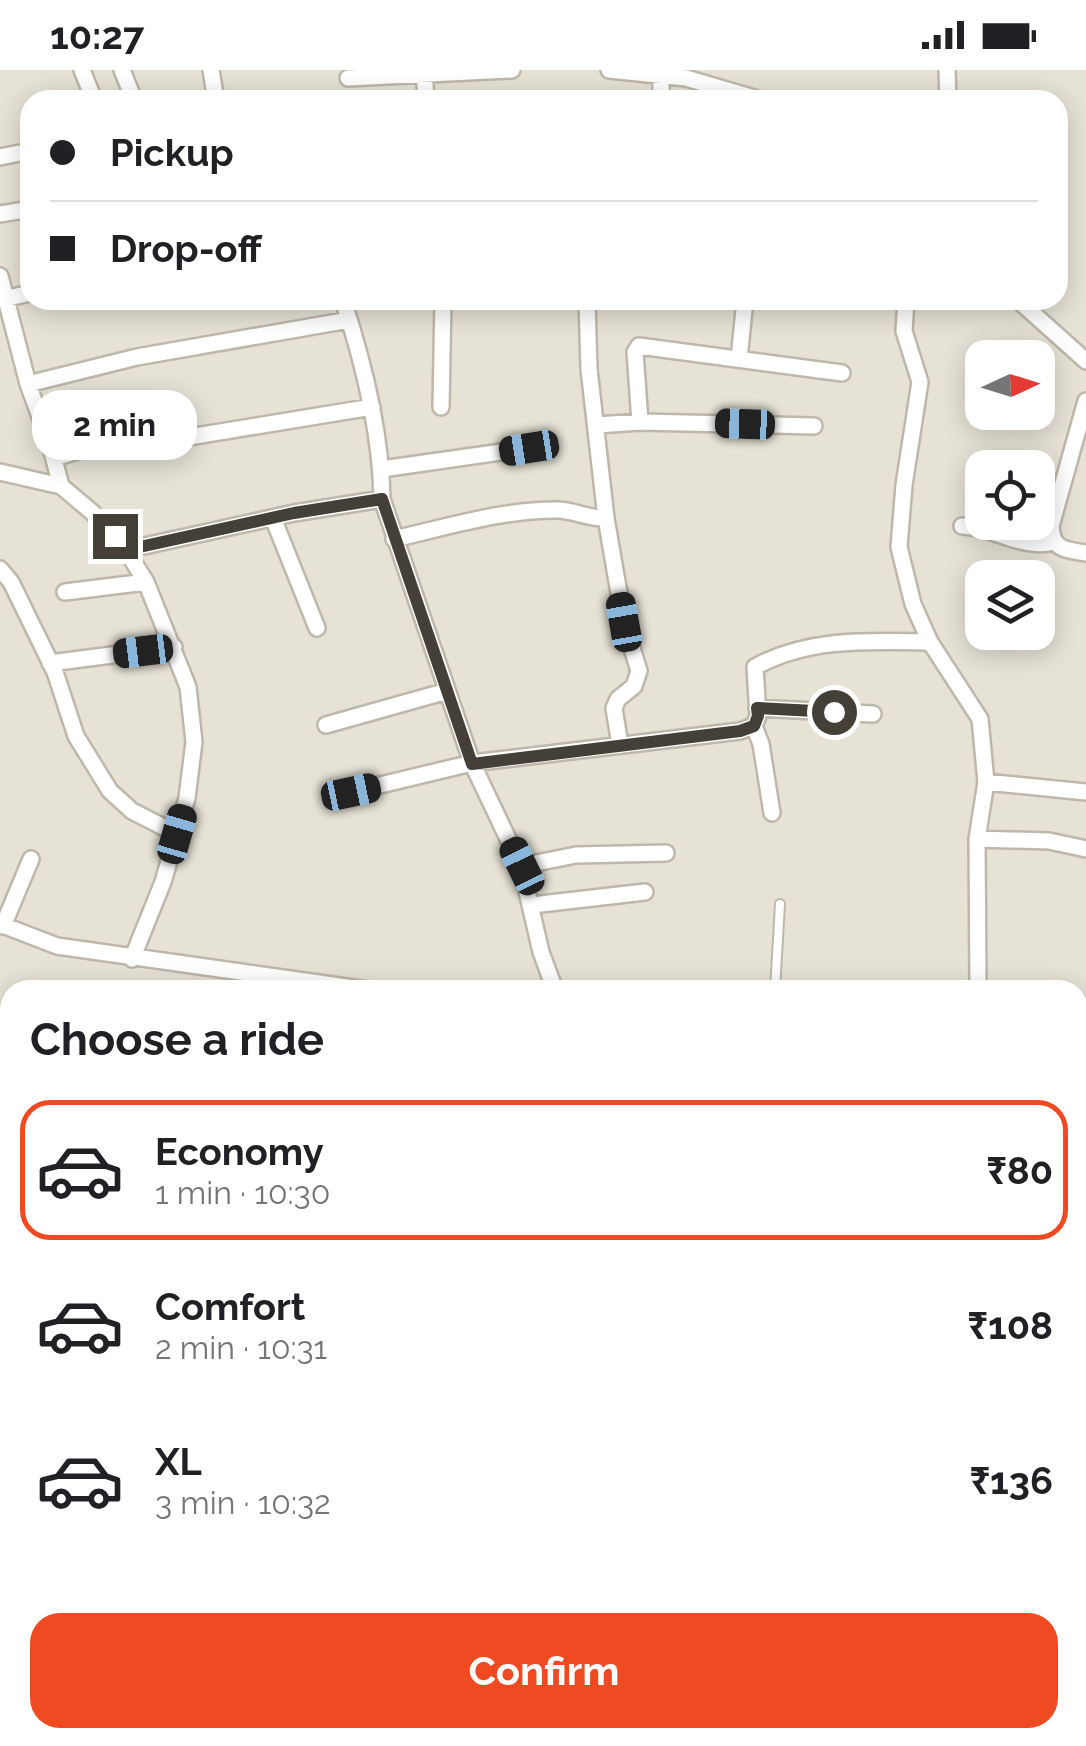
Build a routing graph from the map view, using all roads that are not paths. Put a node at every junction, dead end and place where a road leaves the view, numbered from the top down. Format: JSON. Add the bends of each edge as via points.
{"nodes":[{"id":1,"x":512,"y":70,"type":"edge"},
{"id":2,"x":609,"y":70,"type":"edge"},
{"id":3,"x":621,"y":70,"type":"edge"},
{"id":4,"x":424,"y":72,"type":"edge"},
{"id":5,"x":661,"y":75,"type":"junction"},
{"id":6,"x":348,"y":78,"type":"dead end"},
{"id":7,"x":662,"y":90,"type":"edge"},
{"id":8,"x":726,"y":90,"type":"edge"},
{"id":9,"x":0,"y":276,"type":"edge"},
{"id":10,"x":20,"y":294,"type":"edge"},
{"id":11,"x":4,"y":298,"type":"junction"},
{"id":12,"x":346,"y":310,"type":"edge"},
{"id":13,"x":443,"y":310,"type":"edge"},
{"id":14,"x":587,"y":310,"type":"edge"},
{"id":15,"x":743,"y":310,"type":"edge"},
{"id":16,"x":905,"y":310,"type":"edge"},
{"id":17,"x":1029,"y":310,"type":"edge"},
{"id":18,"x":349,"y":320,"type":"junction"},
{"id":19,"x":739,"y":359,"type":"junction"},
{"id":20,"x":1086,"y":360,"type":"edge"},
{"id":21,"x":842,"y":374,"type":"dead end"},
{"id":22,"x":28,"y":384,"type":"junction"},
{"id":23,"x":1086,"y":403,"type":"edge"},
{"id":24,"x":372,"y":407,"type":"junction"},
{"id":25,"x":441,"y":407,"type":"dead end"},
{"id":26,"x":640,"y":422,"type":"junction"},
{"id":27,"x":597,"y":425,"type":"junction"},
{"id":28,"x":814,"y":426,"type":"dead end"},
{"id":29,"x":529,"y":448,"type":"dead end"},
{"id":30,"x":1078,"y":453,"type":"edge"},
{"id":31,"x":54,"y":458,"type":"junction"},
{"id":32,"x":382,"y":469,"type":"junction"},
{"id":33,"x":0,"y":472,"type":"edge"},
{"id":34,"x":61,"y":486,"type":"junction"},
{"id":35,"x":382,"y":499,"type":"junction"},
{"id":36,"x":273,"y":518,"type":"junction"},
{"id":37,"x":606,"y":518,"type":"junction"},
{"id":38,"x":962,"y":526,"type":"dead end"},
{"id":39,"x":394,"y":539,"type":"junction"},
{"id":40,"x":1054,"y":542,"type":"junction"},
{"id":41,"x":126,"y":550,"type":"junction"},
{"id":42,"x":1086,"y":554,"type":"edge"},
{"id":43,"x":0,"y":569,"type":"edge"},
{"id":44,"x":146,"y":582,"type":"junction"},
{"id":45,"x":65,"y":592,"type":"dead end"},
{"id":46,"x":317,"y":628,"type":"dead end"},
{"id":47,"x":930,"y":642,"type":"junction"},
{"id":48,"x":174,"y":647,"type":"junction"},
{"id":49,"x":50,"y":662,"type":"junction"},
{"id":50,"x":447,"y":691,"type":"junction"},
{"id":51,"x":757,"y":708,"type":"junction"},
{"id":52,"x":873,"y":714,"type":"dead end"},
{"id":53,"x":326,"y":725,"type":"dead end"},
{"id":54,"x":754,"y":726,"type":"junction"},
{"id":55,"x":620,"y":746,"type":"junction"},
{"id":56,"x":472,"y":764,"type":"junction"},
{"id":57,"x":986,"y":782,"type":"junction"},
{"id":58,"x":351,"y":792,"type":"dead end"},
{"id":59,"x":1086,"y":792,"type":"edge"},
{"id":60,"x":772,"y":813,"type":"dead end"},
{"id":61,"x":177,"y":834,"type":"junction"},
{"id":62,"x":977,"y":839,"type":"junction"},
{"id":63,"x":1086,"y":849,"type":"edge"},
{"id":64,"x":666,"y":853,"type":"dead end"},
{"id":65,"x":32,"y":858,"type":"dead end"},
{"id":66,"x":522,"y":866,"type":"junction"},
{"id":67,"x":645,"y":892,"type":"dead end"},
{"id":68,"x":780,"y":904,"type":"dead end"},
{"id":69,"x":532,"y":905,"type":"junction"},
{"id":70,"x":1,"y":925,"type":"edge"},
{"id":71,"x":132,"y":959,"type":"junction"},
{"id":72,"x":256,"y":980,"type":"edge"},
{"id":73,"x":551,"y":980,"type":"edge"},
{"id":74,"x":776,"y":980,"type":"edge"},
{"id":75,"x":978,"y":980,"type":"edge"}],
"edges":[{"from":1,"to":4,"type":"street"},
{"from":2,"to":3,"type":"street"},
{"from":3,"to":5,"type":"street"},
{"from":4,"to":6,"type":"street"},
{"from":5,"to":7,"type":"street"},
{"from":5,"to":8,"type":"street"},
{"from":9,"to":11,"type":"street"},
{"from":10,"to":11,"type":"street"},
{"from":11,"to":22,"type":"street"},
{"from":12,"to":18,"type":"street"},
{"from":13,"to":25,"type":"street"},
{"from":14,"to":27,"type":"street"},
{"from":15,"to":19,"type":"street"},
{"from":16,"to":47,"type":"street","via":[[904,331],[920,382],[899,547]]},
{"from":17,"to":20,"type":"street"},
{"from":18,"to":22,"type":"street","via":[[150,354]]},
{"from":18,"to":24,"type":"street"},
{"from":19,"to":21,"type":"street"},
{"from":19,"to":26,"type":"street","via":[[638,346]]},
{"from":22,"to":31,"type":"street"},
{"from":23,"to":30,"type":"street"},
{"from":24,"to":31,"type":"street","via":[[189,437],[161,427]]},
{"from":24,"to":32,"type":"street"},
{"from":26,"to":27,"type":"street"},
{"from":26,"to":28,"type":"street"},
{"from":27,"to":37,"type":"street"},
{"from":29,"to":32,"type":"street"},
{"from":30,"to":40,"type":"street","via":[[1051,526]]},
{"from":31,"to":34,"type":"street"},
{"from":32,"to":35,"type":"street"},
{"from":33,"to":34,"type":"street"},
{"from":34,"to":41,"type":"street"},
{"from":35,"to":36,"type":"street"},
{"from":35,"to":39,"type":"street"},
{"from":36,"to":41,"type":"street"},
{"from":36,"to":46,"type":"street"},
{"from":37,"to":39,"type":"street","via":[[560,510]]},
{"from":37,"to":55,"type":"street","via":[[639,672],[614,708]]},
{"from":38,"to":40,"type":"street","via":[[1026,544]]},
{"from":39,"to":50,"type":"street"},
{"from":40,"to":42,"type":"street"},
{"from":41,"to":44,"type":"street"},
{"from":43,"to":49,"type":"street"},
{"from":44,"to":45,"type":"street"},
{"from":44,"to":48,"type":"street"},
{"from":47,"to":51,"type":"street","via":[[849,641],[771,658],[755,666]]},
{"from":47,"to":57,"type":"street","via":[[980,719]]},
{"from":48,"to":49,"type":"street"},
{"from":48,"to":61,"type":"street","via":[[188,686],[194,742]]},
{"from":49,"to":61,"type":"street","via":[[76,736],[110,790],[132,811]]},
{"from":50,"to":53,"type":"street"},
{"from":50,"to":56,"type":"street"},
{"from":51,"to":52,"type":"street"},
{"from":51,"to":54,"type":"street"},
{"from":54,"to":55,"type":"street"},
{"from":54,"to":60,"type":"street"},
{"from":55,"to":56,"type":"street"},
{"from":56,"to":58,"type":"street"},
{"from":56,"to":66,"type":"street"},
{"from":57,"to":59,"type":"street"},
{"from":57,"to":62,"type":"street"},
{"from":61,"to":71,"type":"street"},
{"from":62,"to":63,"type":"street"},
{"from":62,"to":75,"type":"street"},
{"from":64,"to":66,"type":"street","via":[[576,856]]},
{"from":65,"to":70,"type":"street"},
{"from":66,"to":69,"type":"street"},
{"from":67,"to":69,"type":"street"},
{"from":68,"to":74,"type":"lane"},
{"from":69,"to":73,"type":"street"},
{"from":70,"to":71,"type":"street","via":[[57,946]]},
{"from":71,"to":72,"type":"street"}]}
